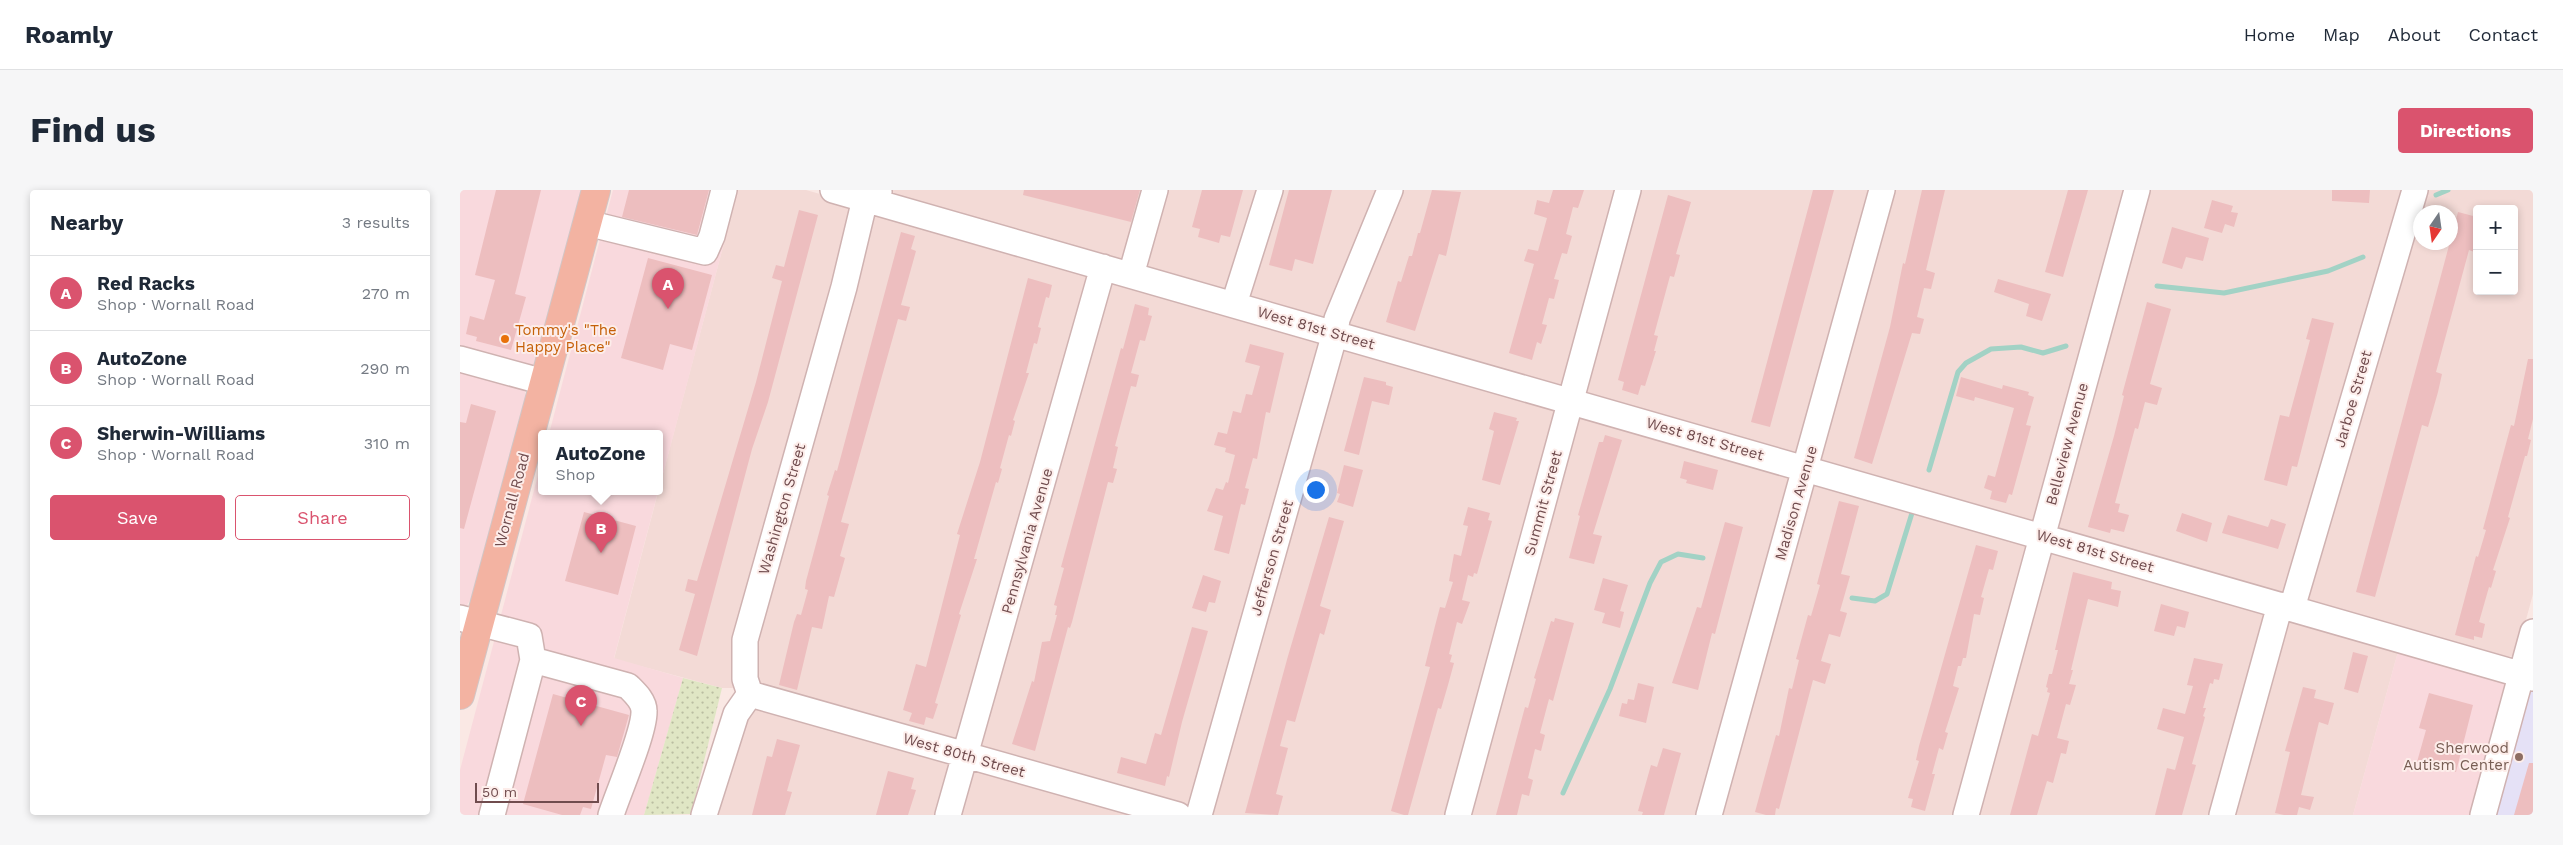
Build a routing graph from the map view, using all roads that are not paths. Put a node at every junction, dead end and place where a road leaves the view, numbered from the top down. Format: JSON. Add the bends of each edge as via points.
{"nodes":[{"id":1,"x":596,"y":190,"type":"edge"},
{"id":2,"x":724,"y":190,"type":"edge"},
{"id":3,"x":833,"y":190,"type":"edge"},
{"id":4,"x":1155,"y":190,"type":"edge"},
{"id":5,"x":1270,"y":190,"type":"edge"},
{"id":6,"x":1390,"y":190,"type":"edge"},
{"id":7,"x":1628,"y":190,"type":"edge"},
{"id":8,"x":1882,"y":190,"type":"edge"},
{"id":9,"x":2137,"y":190,"type":"edge"},
{"id":10,"x":2415,"y":190,"type":"edge"},
{"id":11,"x":874,"y":195,"type":"edge"},
{"id":12,"x":587,"y":223,"type":"junction"},
{"id":13,"x":1103,"y":267,"type":"junction"},
{"id":14,"x":1131,"y":275,"type":"junction"},
{"id":15,"x":1234,"y":304,"type":"junction"},
{"id":16,"x":1335,"y":333,"type":"junction"},
{"id":17,"x":460,"y":359,"type":"edge"},
{"id":18,"x":544,"y":382,"type":"junction"},
{"id":19,"x":1571,"y":401,"type":"junction"},
{"id":20,"x":1806,"y":468,"type":"junction"},
{"id":21,"x":2041,"y":536,"type":"junction"},
{"id":22,"x":2286,"y":606,"type":"junction"},
{"id":23,"x":470,"y":621,"type":"edge"},
{"id":24,"x":2533,"y":632,"type":"edge"},
{"id":25,"x":533,"y":660,"type":"junction"},
{"id":26,"x":2527,"y":676,"type":"edge"},
{"id":27,"x":460,"y":694,"type":"edge"},
{"id":28,"x":750,"y":694,"type":"junction"},
{"id":29,"x":966,"y":756,"type":"junction"},
{"id":30,"x":492,"y":815,"type":"edge"},
{"id":31,"x":611,"y":815,"type":"edge"},
{"id":32,"x":704,"y":815,"type":"edge"},
{"id":33,"x":948,"y":815,"type":"edge"},
{"id":34,"x":1178,"y":815,"type":"edge"},
{"id":35,"x":1199,"y":815,"type":"edge"},
{"id":36,"x":1458,"y":815,"type":"edge"},
{"id":37,"x":1709,"y":815,"type":"edge"},
{"id":38,"x":1966,"y":815,"type":"edge"},
{"id":39,"x":2222,"y":815,"type":"edge"},
{"id":40,"x":2484,"y":815,"type":"edge"}],
"edges":[{"from":1,"to":12,"type":"main road","name":"Wornall Road"},
{"from":2,"to":12,"type":"street","via":[[712,236],[704,252]]},
{"from":3,"to":11,"type":"street","name":"West 81st Street"},
{"from":4,"to":14,"type":"street"},
{"from":5,"to":15,"type":"street"},
{"from":6,"to":16,"type":"street","name":"Jefferson Street","via":[[1346,294]]},
{"from":7,"to":19,"type":"street","name":"Summit Street"},
{"from":8,"to":20,"type":"street","name":"Madison Avenue"},
{"from":9,"to":21,"type":"street","name":"Belleview Avenue"},
{"from":10,"to":22,"type":"street","name":"Jarboe Street"},
{"from":11,"to":13,"type":"street","name":"West 81st Street"},
{"from":11,"to":28,"type":"street","name":"Washington Street","via":[[844,287],[745,640],[745,679]]},
{"from":12,"to":18,"type":"main road","name":"Wornall Road"},
{"from":13,"to":14,"type":"street","name":"West 81st Street"},
{"from":13,"to":29,"type":"street","name":"Pennsylvania Avenue"},
{"from":14,"to":15,"type":"street","name":"West 81st Street"},
{"from":15,"to":16,"type":"street","name":"West 81st Street"},
{"from":16,"to":19,"type":"street","name":"West 81st Street"},
{"from":16,"to":35,"type":"street","name":"Jefferson Street"},
{"from":17,"to":18,"type":"street"},
{"from":18,"to":23,"type":"main road","name":"Wornall Road"},
{"from":19,"to":20,"type":"street","name":"West 81st Street"},
{"from":19,"to":36,"type":"street","name":"Summit Street"},
{"from":20,"to":21,"type":"street","name":"West 81st Street"},
{"from":20,"to":37,"type":"street","name":"Madison Avenue"},
{"from":21,"to":22,"type":"street","name":"West 81st Street"},
{"from":21,"to":38,"type":"street","name":"Belleview Avenue"},
{"from":22,"to":26,"type":"street","name":"West 81st Street"},
{"from":22,"to":39,"type":"street","name":"Jarboe Street"},
{"from":23,"to":25,"type":"street","via":[[529,636]]},
{"from":23,"to":27,"type":"main road","name":"Wornall Road"},
{"from":24,"to":26,"type":"street"},
{"from":25,"to":30,"type":"street"},
{"from":25,"to":31,"type":"street","via":[[628,686],[639,697],[644,711],[640,730]]},
{"from":26,"to":40,"type":"street"},
{"from":28,"to":29,"type":"street","name":"West 80th Street"},
{"from":28,"to":32,"type":"street","via":[[736,714]]},
{"from":29,"to":33,"type":"street","name":"Pennsylvania Avenue"},
{"from":29,"to":34,"type":"street","name":"West 80th Street"}]}
